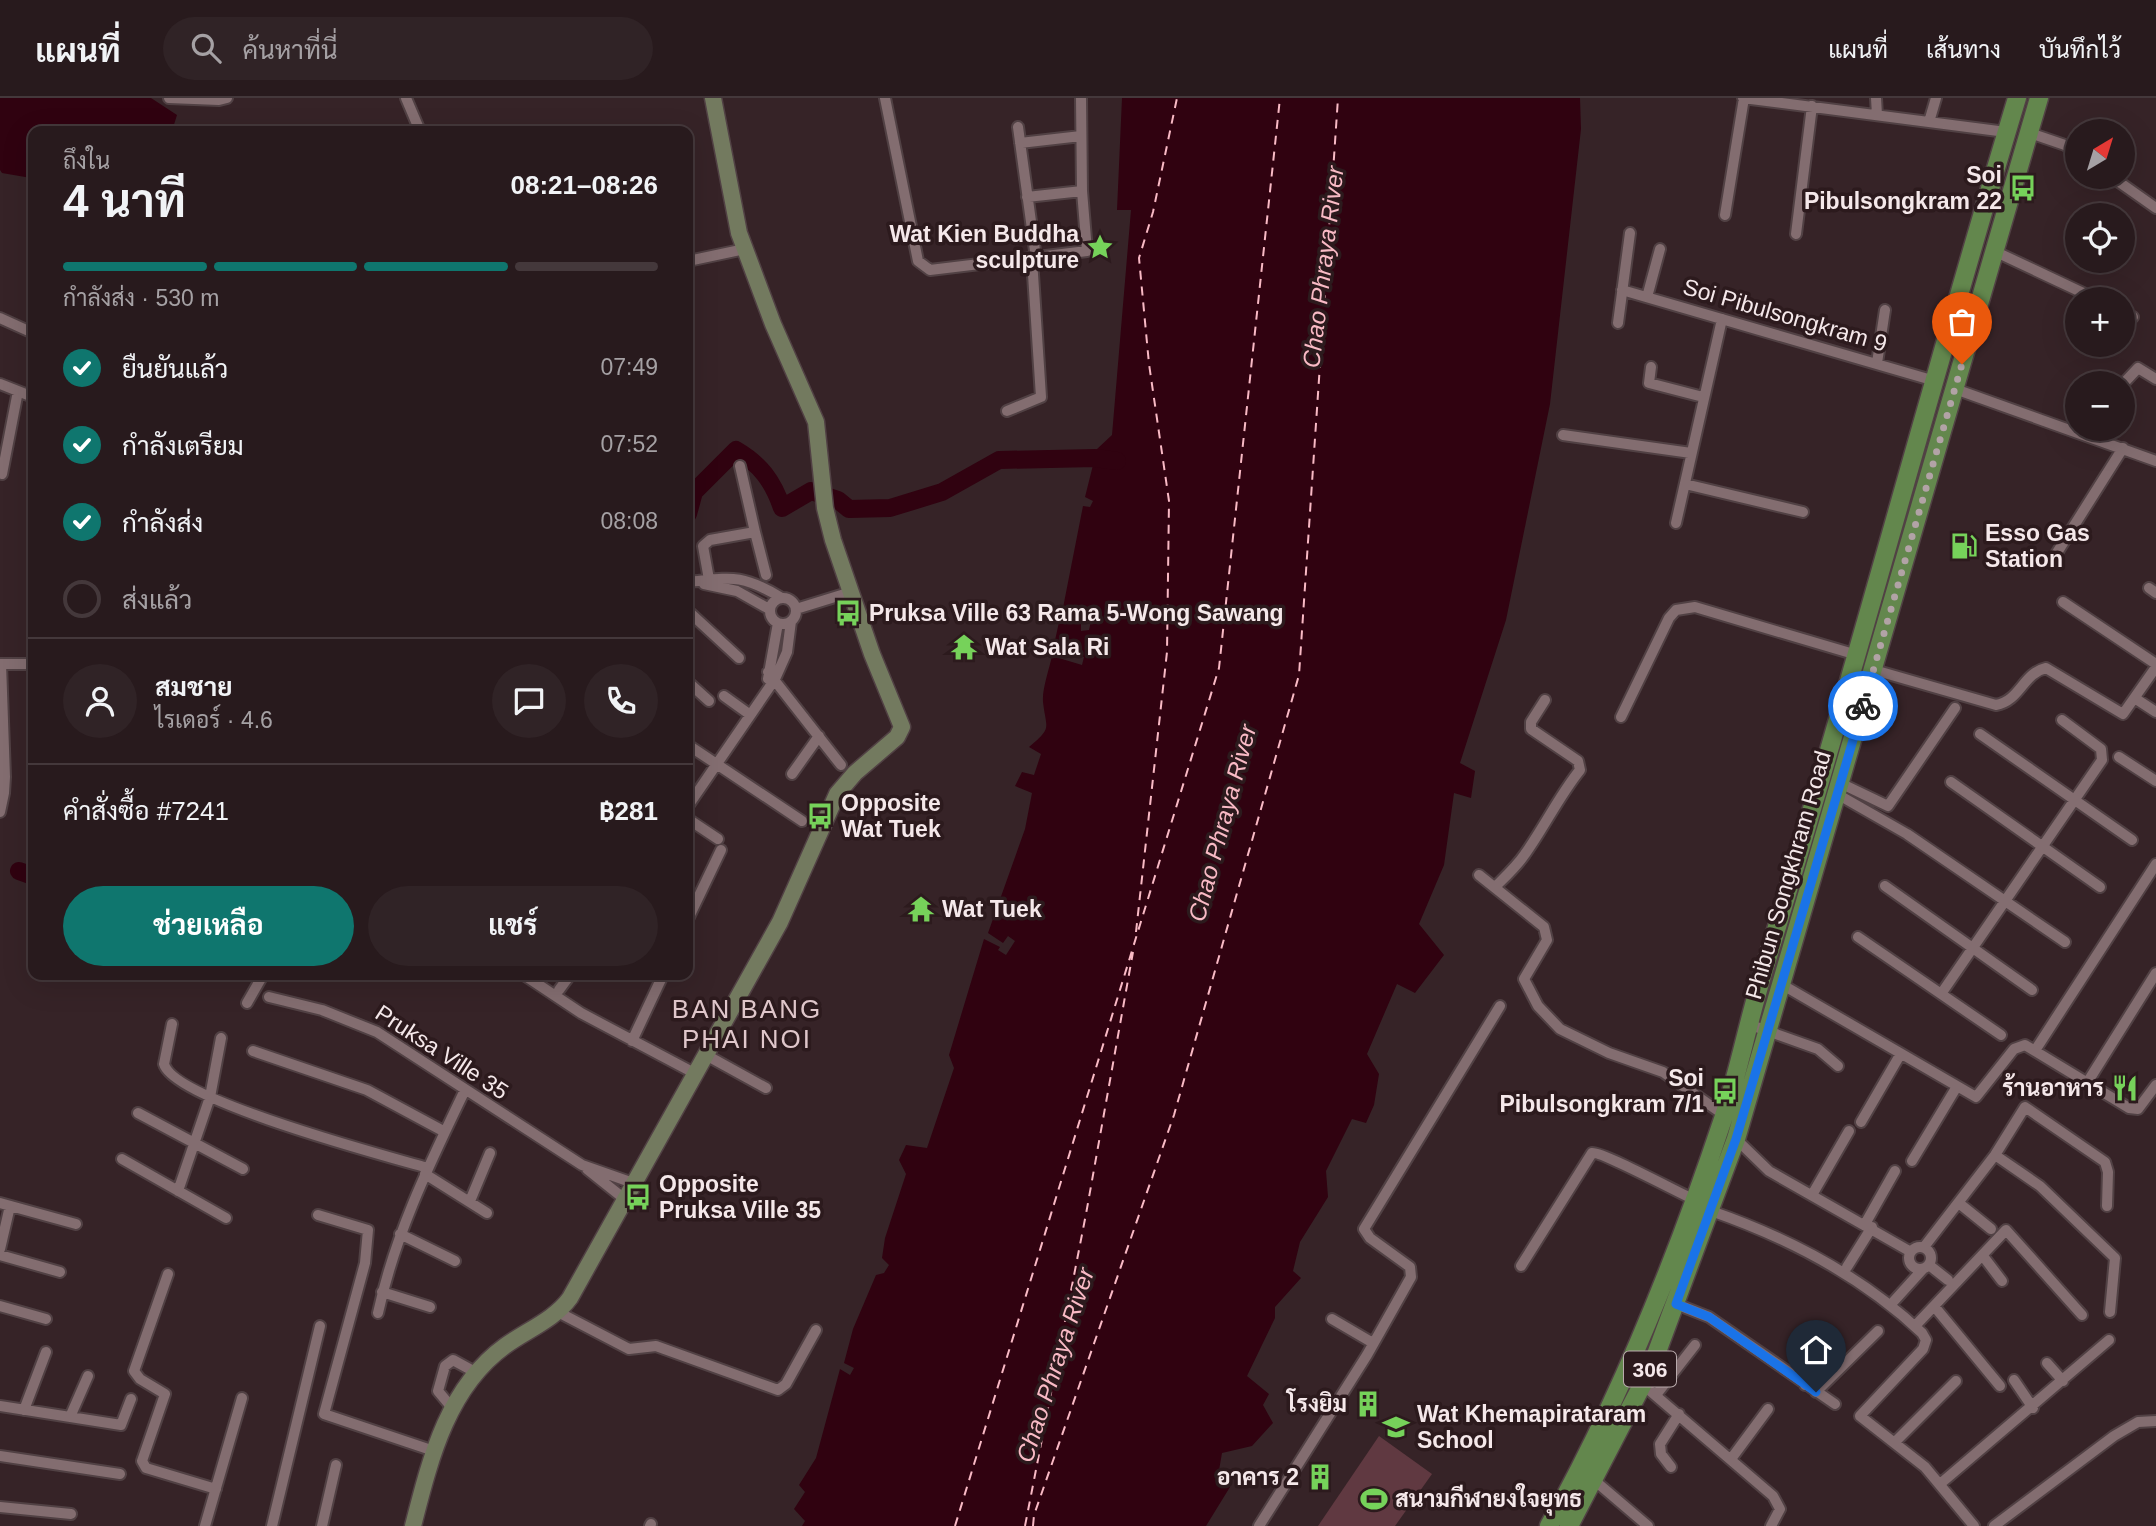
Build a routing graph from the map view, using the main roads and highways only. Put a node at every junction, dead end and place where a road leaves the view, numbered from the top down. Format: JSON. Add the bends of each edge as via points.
{"nodes":[{"id":1,"x":2017,"y":98,"type":"edge"},
{"id":2,"x":2039,"y":98,"type":"edge"},
{"id":3,"x":1935,"y":381,"type":"junction"},
{"id":4,"x":1955,"y":389,"type":"junction"},
{"id":5,"x":1739,"y":1059,"type":"junction"},
{"id":6,"x":1757,"y":1067,"type":"junction"},
{"id":7,"x":1574,"y":1524,"type":"edge"},
{"id":8,"x":1549,"y":1526,"type":"edge"}],
"edges":[{"from":1,"to":3,"type":"main road","name":"Phibun Songkhram Road","number":"306"},
{"from":2,"to":4,"type":"main road","name":"Phibun Songkhram Road","number":"306"},
{"from":3,"to":4,"type":"main road"},
{"from":3,"to":5,"type":"main road","name":"Phibun Songkhram Road","number":"306"},
{"from":4,"to":6,"type":"main road","name":"Phibun Songkhram Road","number":"306"},
{"from":5,"to":6,"type":"main road"},
{"from":5,"to":8,"type":"main road","name":"Phibun Songkhram Road","number":"306","via":[[1695,1200],[1620,1390]]},
{"from":6,"to":7,"type":"main road","name":"Phibun Songkhram Road","number":"306","via":[[1649,1389],[1594,1480]]}]}
